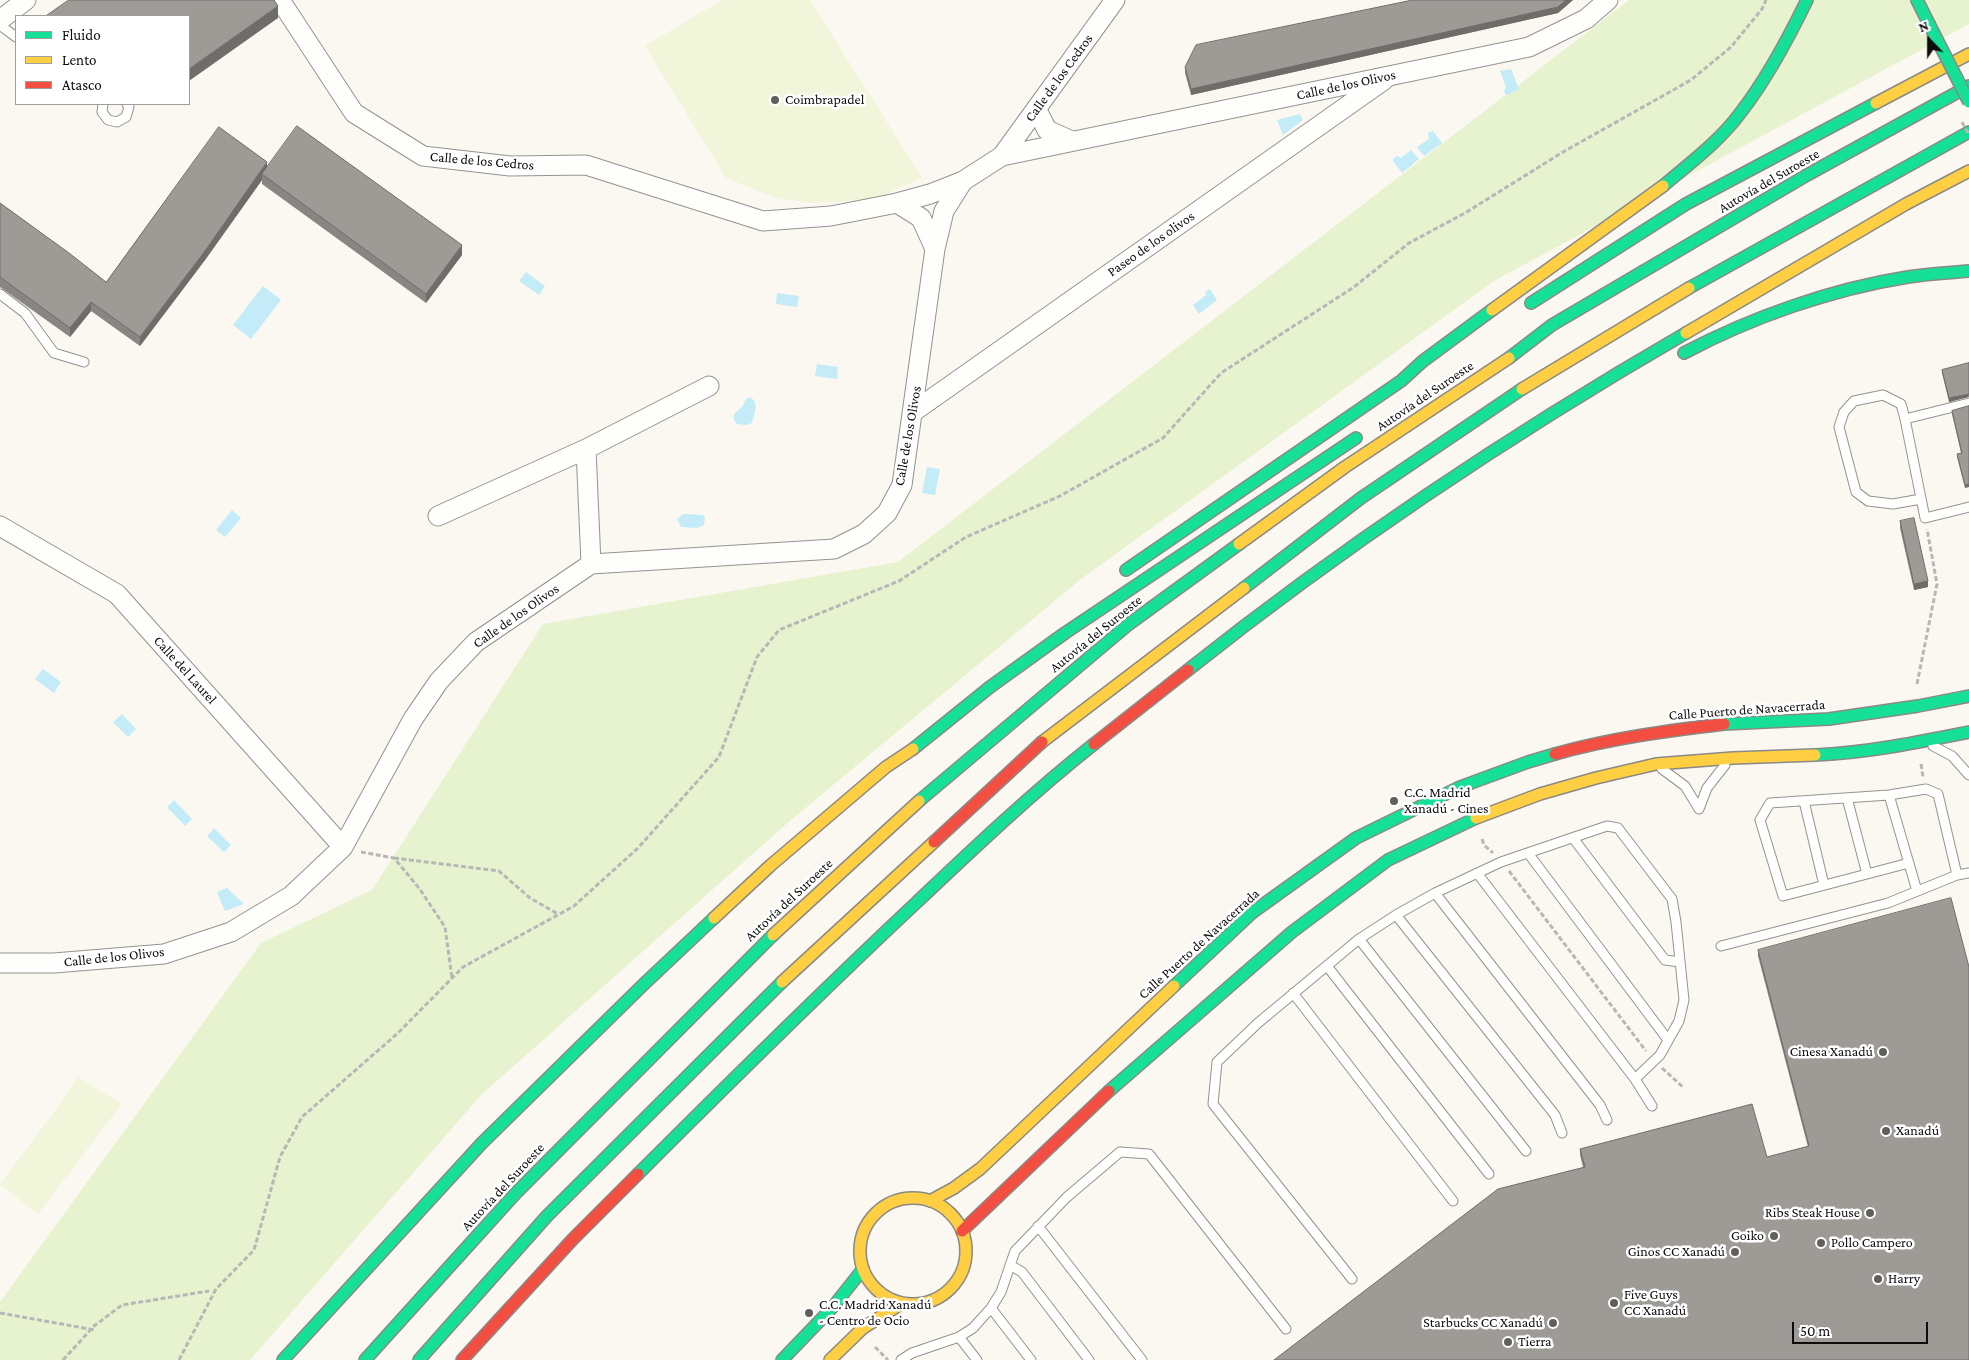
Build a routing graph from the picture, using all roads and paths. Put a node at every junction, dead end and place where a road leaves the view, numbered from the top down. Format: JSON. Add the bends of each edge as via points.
{"nodes":[{"id":1,"x":26,"y":0,"type":"edge"},
{"id":2,"x":280,"y":0,"type":"edge"},
{"id":3,"x":1114,"y":0,"type":"edge"},
{"id":4,"x":1608,"y":0,"type":"edge"},
{"id":5,"x":1766,"y":0,"type":"edge"},
{"id":6,"x":1807,"y":0,"type":"edge"},
{"id":7,"x":1917,"y":0,"type":"edge"},
{"id":8,"x":1789,"y":15,"type":"dead end"},
{"id":9,"x":0,"y":20,"type":"edge"},
{"id":10,"x":0,"y":25,"type":"edge"},
{"id":11,"x":15,"y":36,"type":"edge"},
{"id":12,"x":1790,"y":36,"type":"junction"},
{"id":13,"x":1969,"y":54,"type":"edge"},
{"id":14,"x":1390,"y":76,"type":"junction"},
{"id":15,"x":1969,"y":86,"type":"edge"},
{"id":16,"x":1969,"y":102,"type":"edge"},
{"id":17,"x":104,"y":105,"type":"edge"},
{"id":18,"x":128,"y":105,"type":"edge"},
{"id":19,"x":1037,"y":110,"type":"junction"},
{"id":20,"x":1969,"y":132,"type":"edge"},
{"id":21,"x":1072,"y":141,"type":"junction"},
{"id":22,"x":1002,"y":156,"type":"junction"},
{"id":23,"x":1969,"y":171,"type":"edge"},
{"id":24,"x":963,"y":181,"type":"junction"},
{"id":25,"x":897,"y":203,"type":"junction"},
{"id":26,"x":935,"y":249,"type":"junction"},
{"id":27,"x":1969,"y":271,"type":"edge"},
{"id":28,"x":0,"y":294,"type":"edge"},
{"id":29,"x":1520,"y":310,"type":"dead end"},
{"id":30,"x":1552,"y":325,"type":"junction"},
{"id":31,"x":1509,"y":342,"type":"dead end"},
{"id":32,"x":1461,"y":347,"type":"dead end"},
{"id":33,"x":1670,"y":361,"type":"dead end"},
{"id":34,"x":84,"y":362,"type":"dead end"},
{"id":35,"x":1401,"y":381,"type":"junction"},
{"id":36,"x":709,"y":386,"type":"dead end"},
{"id":37,"x":1602,"y":395,"type":"dead end"},
{"id":38,"x":1569,"y":403,"type":"junction"},
{"id":39,"x":1969,"y":403,"type":"edge"},
{"id":40,"x":913,"y":412,"type":"junction"},
{"id":41,"x":1905,"y":419,"type":"junction"},
{"id":42,"x":1362,"y":434,"type":"dead end"},
{"id":43,"x":586,"y":449,"type":"junction"},
{"id":44,"x":1921,"y":499,"type":"junction"},
{"id":45,"x":1969,"y":507,"type":"edge"},
{"id":46,"x":438,"y":516,"type":"dead end"},
{"id":47,"x":1925,"y":518,"type":"junction"},
{"id":48,"x":0,"y":526,"type":"edge"},
{"id":49,"x":591,"y":564,"type":"junction"},
{"id":50,"x":1115,"y":578,"type":"dead end"},
{"id":51,"x":1022,"y":649,"type":"dead end"},
{"id":52,"x":1969,"y":696,"type":"edge"},
{"id":53,"x":1918,"y":706,"type":"junction"},
{"id":54,"x":1969,"y":732,"type":"edge"},
{"id":55,"x":1924,"y":742,"type":"junction"},
{"id":56,"x":1733,"y":758,"type":"junction"},
{"id":57,"x":1656,"y":764,"type":"junction"},
{"id":58,"x":886,"y":767,"type":"junction"},
{"id":59,"x":1969,"y":773,"type":"edge"},
{"id":60,"x":1926,"y":789,"type":"junction"},
{"id":61,"x":1889,"y":795,"type":"junction"},
{"id":62,"x":1847,"y":798,"type":"junction"},
{"id":63,"x":1804,"y":801,"type":"junction"},
{"id":64,"x":1474,"y":819,"type":"junction"},
{"id":65,"x":1573,"y":838,"type":"junction"},
{"id":66,"x":348,"y":849,"type":"junction"},
{"id":67,"x":1528,"y":853,"type":"junction"},
{"id":68,"x":394,"y":858,"type":"junction"},
{"id":69,"x":1501,"y":862,"type":"junction"},
{"id":70,"x":1909,"y":863,"type":"junction"},
{"id":71,"x":1477,"y":873,"type":"junction"},
{"id":72,"x":1969,"y":873,"type":"edge"},
{"id":73,"x":1867,"y":874,"type":"junction"},
{"id":74,"x":1958,"y":875,"type":"junction"},
{"id":75,"x":1824,"y":885,"type":"junction"},
{"id":76,"x":1917,"y":891,"type":"junction"},
{"id":77,"x":1435,"y":893,"type":"junction"},
{"id":78,"x":558,"y":914,"type":"dead end"},
{"id":79,"x":1396,"y":915,"type":"junction"},
{"id":80,"x":1359,"y":939,"type":"junction"},
{"id":81,"x":1721,"y":946,"type":"dead end"},
{"id":82,"x":1680,"y":962,"type":"junction"},
{"id":83,"x":0,"y":963,"type":"edge"},
{"id":84,"x":1327,"y":966,"type":"junction"},
{"id":85,"x":452,"y":978,"type":"junction"},
{"id":86,"x":1294,"y":993,"type":"junction"},
{"id":87,"x":1668,"y":1040,"type":"junction"},
{"id":88,"x":1653,"y":1061,"type":"junction"},
{"id":89,"x":1635,"y":1079,"type":"junction"},
{"id":90,"x":1684,"y":1088,"type":"dead end"},
{"id":91,"x":1652,"y":1106,"type":"dead end"},
{"id":92,"x":1607,"y":1120,"type":"dead end"},
{"id":93,"x":1562,"y":1133,"type":"dead end"},
{"id":94,"x":1526,"y":1151,"type":"dead end"},
{"id":95,"x":1489,"y":1174,"type":"dead end"},
{"id":96,"x":930,"y":1201,"type":"junction"},
{"id":97,"x":1453,"y":1202,"type":"dead end"},
{"id":98,"x":1038,"y":1226,"type":"junction"},
{"id":99,"x":962,"y":1231,"type":"junction"},
{"id":100,"x":1010,"y":1265,"type":"junction"},
{"id":101,"x":863,"y":1269,"type":"junction"},
{"id":102,"x":1352,"y":1279,"type":"dead end"},
{"id":103,"x":209,"y":1292,"type":"dead end"},
{"id":104,"x":902,"y":1303,"type":"junction"},
{"id":105,"x":991,"y":1308,"type":"junction"},
{"id":106,"x":0,"y":1313,"type":"edge"},
{"id":107,"x":1286,"y":1329,"type":"dead end"},
{"id":108,"x":95,"y":1330,"type":"dead end"},
{"id":109,"x":959,"y":1337,"type":"junction"},
{"id":110,"x":919,"y":1350,"type":"junction"},
{"id":111,"x":63,"y":1360,"type":"edge"},
{"id":112,"x":179,"y":1360,"type":"edge"},
{"id":113,"x":283,"y":1360,"type":"edge"},
{"id":114,"x":364,"y":1360,"type":"edge"},
{"id":115,"x":419,"y":1360,"type":"edge"},
{"id":116,"x":462,"y":1360,"type":"edge"},
{"id":117,"x":782,"y":1360,"type":"edge"},
{"id":118,"x":830,"y":1360,"type":"edge"},
{"id":119,"x":901,"y":1360,"type":"edge"},
{"id":120,"x":923,"y":1360,"type":"edge"},
{"id":121,"x":977,"y":1360,"type":"edge"},
{"id":122,"x":1032,"y":1360,"type":"edge"},
{"id":123,"x":1089,"y":1360,"type":"edge"},
{"id":124,"x":1142,"y":1360,"type":"edge"}],
"edges":[{"from":1,"to":9,"type":"street"},
{"from":2,"to":25,"type":"street","name":"Calle de los Cedros","via":[[354,113],[423,156],[510,166],[586,165],[763,221],[831,216]]},
{"from":3,"to":19,"type":"street","name":"Calle de los Cedros"},
{"from":4,"to":14,"type":"street","name":"Calle de los Olivos","via":[[1586,19],[1529,47]]},
{"from":5,"to":85,"type":"path","via":[[1762,10],[1731,47],[1691,80],[1409,243],[1354,287],[1221,373],[1163,438],[1060,496],[966,537],[899,581],[779,630],[757,657],[719,757],[638,848],[574,906],[463,967]]},
{"from":6,"to":12,"type":"main road"},
{"from":7,"to":16,"type":"main road","bridge":true},
{"from":8,"to":12,"type":"lane"},
{"from":10,"to":11,"type":"lane"},
{"from":12,"to":35,"type":"main road","via":[[1741,113],[1708,149],[1662,187],[1423,361]]},
{"from":13,"to":29,"type":"main road","via":[[1686,204]]},
{"from":14,"to":21,"type":"street","name":"Calle de los Olivos"},
{"from":14,"to":40,"type":"street","name":"Paseo de los olivos"},
{"from":15,"to":30,"type":"main road","name":"Autovía del Suroeste","via":[[1808,175]]},
{"from":17,"to":18,"type":"lane","via":[[102,112],[108,120],[117,122],[126,117]]},
{"from":19,"to":21,"type":"street","via":[[1047,130]]},
{"from":19,"to":22,"type":"street","name":"Calle de los Cedros"},
{"from":20,"to":115,"type":"main road","via":[[1719,271],[1543,375],[1361,498],[1040,744],[771,993],[547,1216]]},
{"from":21,"to":22,"type":"street","name":"Calle de los Olivos"},
{"from":22,"to":24,"type":"street"},
{"from":23,"to":38,"type":"main road","via":[[1906,204]]},
{"from":24,"to":25,"type":"street","name":"Calle de los Cedros"},
{"from":24,"to":26,"type":"street","name":"Calle de los Olivos","via":[[944,211]]},
{"from":25,"to":26,"type":"street","via":[[921,218]]},
{"from":26,"to":40,"type":"street","name":"Calle de los Olivos"},
{"from":27,"to":33,"type":"main road","via":[[1902,278],[1829,296],[1767,316],[1704,342]]},
{"from":28,"to":34,"type":"lane","via":[[24,313],[54,353]]},
{"from":30,"to":31,"type":"main road"},
{"from":30,"to":114,"type":"main road","name":"Autovía del Suroeste","via":[[1509,358],[1346,467],[1129,624],[934,787],[757,950],[515,1194]]},
{"from":32,"to":35,"type":"main road"},
{"from":35,"to":50,"type":"main road"},
{"from":36,"to":43,"type":"street"},
{"from":37,"to":38,"type":"main road"},
{"from":38,"to":116,"type":"main road","via":[[1380,527],[1232,636],[1064,768],[972,849],[811,1001],[573,1239]]},
{"from":39,"to":41,"type":"lane"},
{"from":40,"to":49,"type":"street","name":"Calle de los Olivos","via":[[902,485],[887,513],[864,534],[834,548]]},
{"from":41,"to":44,"type":"lane"},
{"from":41,"to":44,"type":"lane","via":[[1901,404],[1883,395],[1854,400],[1844,412],[1839,427],[1856,492],[1868,501],[1893,504]]},
{"from":42,"to":58,"type":"main road","via":[[1065,633]]},
{"from":43,"to":46,"type":"street"},
{"from":43,"to":49,"type":"street"},
{"from":44,"to":47,"type":"lane"},
{"from":45,"to":47,"type":"lane"},
{"from":47,"to":53,"type":"path","via":[[1937,584],[1916,688]]},
{"from":48,"to":66,"type":"street","name":"Calle del Laurel","via":[[117,594]]},
{"from":49,"to":66,"type":"street","name":"Calle de los Olivos","via":[[476,642],[439,681],[413,719]]},
{"from":51,"to":58,"type":"main road","via":[[899,750]]},
{"from":52,"to":53,"type":"main road","name":"Calle Puerto de Navacerrada"},
{"from":53,"to":96,"type":"main road","name":"Calle Puerto de Navacerrada","via":[[1829,719],[1733,723],[1587,745],[1528,762],[1460,788],[1356,838],[1253,912],[980,1169]]},
{"from":54,"to":55,"type":"main road"},
{"from":55,"to":56,"type":"main road","via":[[1833,754]]},
{"from":55,"to":59,"type":"lane","via":[[1952,756]]},
{"from":55,"to":60,"type":"path","via":[[1926,755],[1920,755]]},
{"from":56,"to":57,"type":"main road"},
{"from":56,"to":57,"type":"lane","via":[[1707,788],[1699,809],[1685,786]]},
{"from":57,"to":64,"type":"main road","via":[[1540,794]]},
{"from":58,"to":113,"type":"main road","via":[[771,865],[482,1143]]},
{"from":60,"to":61,"type":"lane"},
{"from":60,"to":74,"type":"lane","via":[[1938,794]]},
{"from":61,"to":62,"type":"lane"},
{"from":61,"to":70,"type":"lane"},
{"from":62,"to":63,"type":"lane"},
{"from":62,"to":73,"type":"lane"},
{"from":63,"to":75,"type":"lane"},
{"from":63,"to":75,"type":"lane","via":[[1770,803],[1760,820],[1783,896]]},
{"from":64,"to":69,"type":"path","via":[[1484,845]]},
{"from":64,"to":99,"type":"main road","via":[[1388,860],[1292,932],[1101,1098]]},
{"from":65,"to":67,"type":"lane"},
{"from":65,"to":82,"type":"lane","via":[[1665,960]]},
{"from":65,"to":82,"type":"lane","via":[[1607,826],[1618,828],[1672,899]]},
{"from":66,"to":68,"type":"path"},
{"from":66,"to":83,"type":"street","name":"Calle de los Olivos","via":[[291,896],[231,932],[164,954],[54,963]]},
{"from":67,"to":69,"type":"lane"},
{"from":67,"to":87,"type":"lane"},
{"from":68,"to":78,"type":"path","via":[[499,872],[530,898]]},
{"from":68,"to":85,"type":"path","via":[[419,888],[444,927]]},
{"from":69,"to":71,"type":"lane"},
{"from":69,"to":88,"type":"path"},
{"from":70,"to":73,"type":"lane"},
{"from":70,"to":76,"type":"lane"},
{"from":71,"to":77,"type":"lane"},
{"from":71,"to":89,"type":"lane"},
{"from":72,"to":74,"type":"lane"},
{"from":73,"to":75,"type":"lane"},
{"from":74,"to":76,"type":"lane"},
{"from":76,"to":81,"type":"lane","via":[[1888,903]]},
{"from":77,"to":79,"type":"lane"},
{"from":77,"to":92,"type":"lane","via":[[1600,1105]]},
{"from":79,"to":80,"type":"lane"},
{"from":79,"to":93,"type":"lane","via":[[1555,1115]]},
{"from":80,"to":84,"type":"lane"},
{"from":80,"to":94,"type":"lane"},
{"from":82,"to":87,"type":"lane","via":[[1684,1000],[1679,1020]]},
{"from":84,"to":86,"type":"lane"},
{"from":84,"to":95,"type":"lane"},
{"from":85,"to":112,"type":"path","via":[[398,1033],[302,1116],[280,1157],[254,1250],[216,1289]]},
{"from":86,"to":97,"type":"lane"},
{"from":86,"to":102,"type":"lane","via":[[1217,1062],[1213,1104]]},
{"from":87,"to":88,"type":"lane"},
{"from":88,"to":89,"type":"lane"},
{"from":88,"to":90,"type":"path"},
{"from":89,"to":91,"type":"lane"},
{"from":96,"to":99,"type":"main road","via":[[954,1218]]},
{"from":96,"to":101,"type":"main road","via":[[913,1198],[897,1201],[870,1221],[862,1236]]},
{"from":98,"to":100,"type":"lane","via":[[1015,1250]]},
{"from":98,"to":107,"type":"lane","via":[[1120,1152],[1148,1154]]},
{"from":98,"to":124,"type":"lane"},
{"from":99,"to":104,"type":"main road","via":[[966,1246],[965,1263],[959,1278],[934,1300],[919,1304]]},
{"from":100,"to":105,"type":"lane","via":[[1001,1292]]},
{"from":100,"to":123,"type":"lane","via":[[1022,1272]]},
{"from":101,"to":104,"type":"main road","via":[[878,1291]]},
{"from":101,"to":117,"type":"main road","via":[[832,1308]]},
{"from":103,"to":111,"type":"path","via":[[122,1305],[94,1326]]},
{"from":104,"to":118,"type":"main road","via":[[857,1331]]},
{"from":105,"to":109,"type":"lane","via":[[973,1328]]},
{"from":105,"to":122,"type":"lane"},
{"from":106,"to":108,"type":"path"},
{"from":109,"to":110,"type":"lane"},
{"from":109,"to":121,"type":"lane"},
{"from":110,"to":119,"type":"lane"},
{"from":110,"to":120,"type":"lane"}]}
